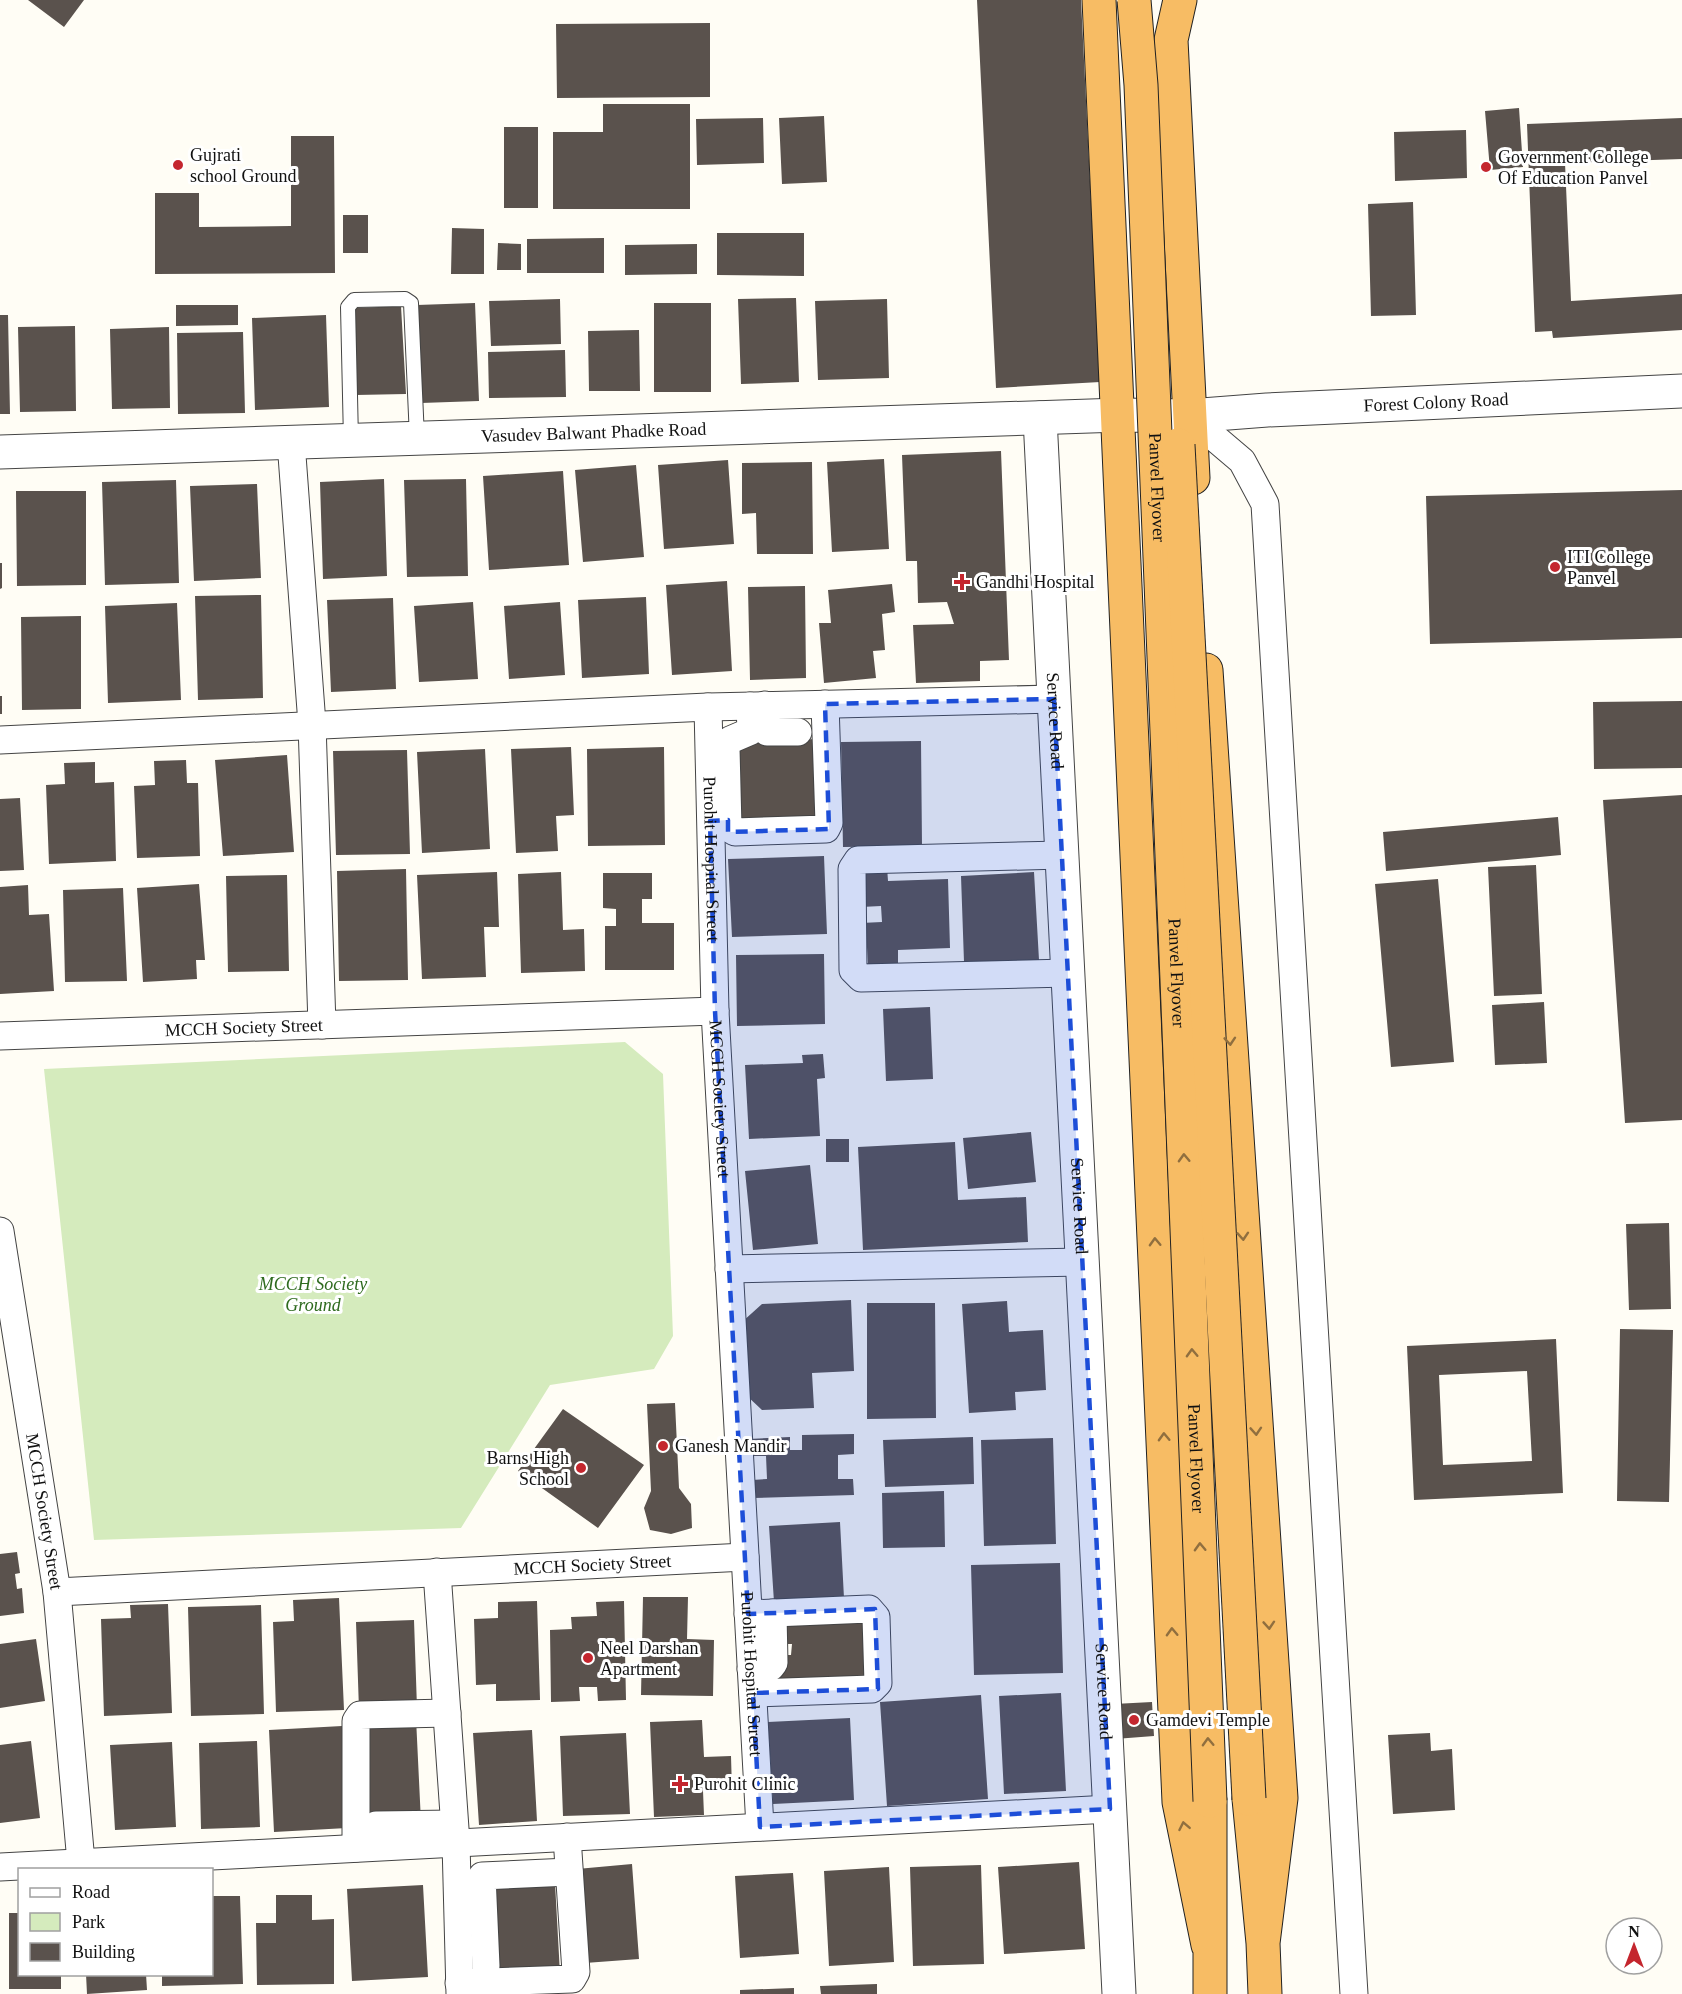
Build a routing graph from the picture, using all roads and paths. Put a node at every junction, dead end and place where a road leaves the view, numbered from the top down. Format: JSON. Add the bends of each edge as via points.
{"nodes":[{"id":1,"x":1100,"y":0,"type":"edge"},
{"id":2,"x":1134,"y":0,"type":"edge"},
{"id":3,"x":1155,"y":0,"type":"edge"},
{"id":4,"x":1180,"y":0,"type":"edge"},
{"id":5,"x":1682,"y":391,"type":"edge"},
{"id":6,"x":1120,"y":416,"type":"junction"},
{"id":7,"x":1189,"y":416,"type":"junction"},
{"id":8,"x":1040,"y":418,"type":"junction"},
{"id":9,"x":417,"y":438,"type":"junction"},
{"id":10,"x":351,"y":440,"type":"junction"},
{"id":11,"x":291,"y":442,"type":"junction"},
{"id":12,"x":0,"y":452,"type":"edge"},
{"id":13,"x":1054,"y":699,"type":"junction"},
{"id":14,"x":825,"y":705,"type":"junction"},
{"id":15,"x":757,"y":706,"type":"junction"},
{"id":16,"x":708,"y":707,"type":"junction"},
{"id":17,"x":312,"y":724,"type":"junction"},
{"id":18,"x":798,"y":732,"type":"dead end"},
{"id":19,"x":0,"y":740,"type":"edge"},
{"id":20,"x":719,"y":821,"type":"junction"},
{"id":21,"x":1062,"y":855,"type":"junction"},
{"id":22,"x":1068,"y":973,"type":"junction"},
{"id":23,"x":715,"y":1011,"type":"junction"},
{"id":24,"x":322,"y":1025,"type":"junction"},
{"id":25,"x":0,"y":1036,"type":"edge"},
{"id":26,"x":0,"y":1231,"type":"edge"},
{"id":27,"x":1082,"y":1262,"type":"junction"},
{"id":28,"x":729,"y":1269,"type":"junction"},
{"id":29,"x":5,"y":1290,"type":"edge"},
{"id":30,"x":745,"y":1557,"type":"junction"},
{"id":31,"x":437,"y":1572,"type":"junction"},
{"id":32,"x":57,"y":1592,"type":"junction"},
{"id":33,"x":760,"y":1614,"type":"junction"},
{"id":34,"x":752,"y":1681,"type":"junction"},
{"id":35,"x":447,"y":1713,"type":"junction"},
{"id":36,"x":1110,"y":1809,"type":"junction"},
{"id":37,"x":447,"y":1826,"type":"junction"},
{"id":38,"x":760,"y":1827,"type":"junction"},
{"id":39,"x":362,"y":1830,"type":"junction"},
{"id":40,"x":567,"y":1837,"type":"junction"},
{"id":41,"x":81,"y":1862,"type":"junction"},
{"id":42,"x":0,"y":1867,"type":"edge"},
{"id":43,"x":569,"y":1872,"type":"junction"},
{"id":44,"x":482,"y":1876,"type":"junction"},
{"id":45,"x":1263,"y":1943,"type":"junction"},
{"id":46,"x":1208,"y":1945,"type":"junction"},
{"id":47,"x":486,"y":1966,"type":"dead end"},
{"id":48,"x":459,"y":1989,"type":"edge"},
{"id":49,"x":1119,"y":1994,"type":"edge"},
{"id":50,"x":1210,"y":1994,"type":"edge"},
{"id":51,"x":1265,"y":1994,"type":"edge"},
{"id":52,"x":1354,"y":1994,"type":"edge"}],
"edges":[{"from":1,"to":6,"type":"highway"},
{"from":46,"to":2,"type":"highway","name":"Panvel Flyover","one_way":true,"bridge":true,"via":[[1210,1801],[1141,85]]},
{"from":3,"to":45,"type":"highway","name":"Panvel Flyover","bridge":true,"via":[[1249,1799]]},
{"from":4,"to":7,"type":"highway","via":[[1171,40]]},
{"from":5,"to":7,"type":"street","name":"Forest Colony Road"},
{"from":6,"to":7,"type":"street","name":"Vasudev Balwant Phadke Road"},
{"from":6,"to":8,"type":"street","name":"Vasudev Balwant Phadke Road"},
{"from":46,"to":6,"type":"highway","one_way":true,"via":[[1179,1802]]},
{"from":7,"to":45,"type":"highway","one_way":true,"via":[[1281,1798]]},
{"from":7,"to":52,"type":"street","via":[[1242,460],[1265,504]]},
{"from":8,"to":9,"type":"street","name":"Vasudev Balwant Phadke Road"},
{"from":8,"to":13,"type":"street","name":"Service Road"},
{"from":9,"to":10,"type":"street","name":"Vasudev Balwant Phadke Road"},
{"from":9,"to":10,"type":"lane","via":[[411,303],[354,300],[348,307]]},
{"from":10,"to":11,"type":"street","name":"Vasudev Balwant Phadke Road"},
{"from":11,"to":12,"type":"street","name":"Vasudev Balwant Phadke Road"},
{"from":11,"to":17,"type":"street"},
{"from":13,"to":14,"type":"street"},
{"from":13,"to":21,"type":"street","name":"Service Road"},
{"from":14,"to":15,"type":"street"},
{"from":14,"to":20,"type":"street","via":[[829,823],[826,829],[735,832]]},
{"from":15,"to":16,"type":"street"},
{"from":15,"to":18,"type":"street","via":[[767,732]]},
{"from":15,"to":20,"type":"street","via":[[751,731],[730,740],[726,748]]},
{"from":16,"to":17,"type":"street"},
{"from":16,"to":20,"type":"street","name":"Purohit Hospital Street"},
{"from":17,"to":19,"type":"street"},
{"from":17,"to":24,"type":"street"},
{"from":20,"to":23,"type":"street","name":"Purohit Hospital Street"},
{"from":21,"to":22,"type":"street","name":"Service Road"},
{"from":21,"to":22,"type":"street","via":[[858,860],[852,869],[853,970],[861,978]]},
{"from":22,"to":27,"type":"street","name":"Service Road"},
{"from":23,"to":24,"type":"street","name":"MCCH Society Street"},
{"from":23,"to":28,"type":"street","name":"MCCH Society Street"},
{"from":24,"to":25,"type":"street","name":"MCCH Society Street"},
{"from":26,"to":29,"type":"street","name":"MCCH Society Street"},
{"from":27,"to":28,"type":"street"},
{"from":27,"to":36,"type":"street","name":"Service Road"},
{"from":28,"to":30,"type":"street","name":"MCCH Society Street"},
{"from":29,"to":32,"type":"street","name":"MCCH Society Street"},
{"from":30,"to":31,"type":"street","name":"MCCH Society Street"},
{"from":30,"to":33,"type":"street","name":"Purohit Hospital Street"},
{"from":31,"to":32,"type":"street","name":"MCCH Society Street"},
{"from":31,"to":35,"type":"street"},
{"from":32,"to":41,"type":"street"},
{"from":33,"to":34,"type":"street","name":"Purohit Hospital Street"},
{"from":33,"to":34,"type":"street","via":[[869,1609],[876,1617],[878,1683],[872,1689]]},
{"from":34,"to":38,"type":"street","name":"Purohit Hospital Street"},
{"from":35,"to":37,"type":"street"},
{"from":35,"to":39,"type":"street","via":[[360,1715],[356,1721]]},
{"from":36,"to":38,"type":"street"},
{"from":36,"to":49,"type":"street","name":"Service Road"},
{"from":37,"to":39,"type":"street"},
{"from":37,"to":40,"type":"street"},
{"from":37,"to":44,"type":"street"},
{"from":37,"to":48,"type":"street"},
{"from":38,"to":40,"type":"street"},
{"from":39,"to":41,"type":"street"},
{"from":40,"to":43,"type":"street"},
{"from":41,"to":42,"type":"street"},
{"from":43,"to":44,"type":"street"},
{"from":43,"to":48,"type":"street","via":[[576,1972],[572,1979]]},
{"from":44,"to":47,"type":"street"},
{"from":45,"to":51,"type":"highway"},
{"from":46,"to":50,"type":"highway"}]}
